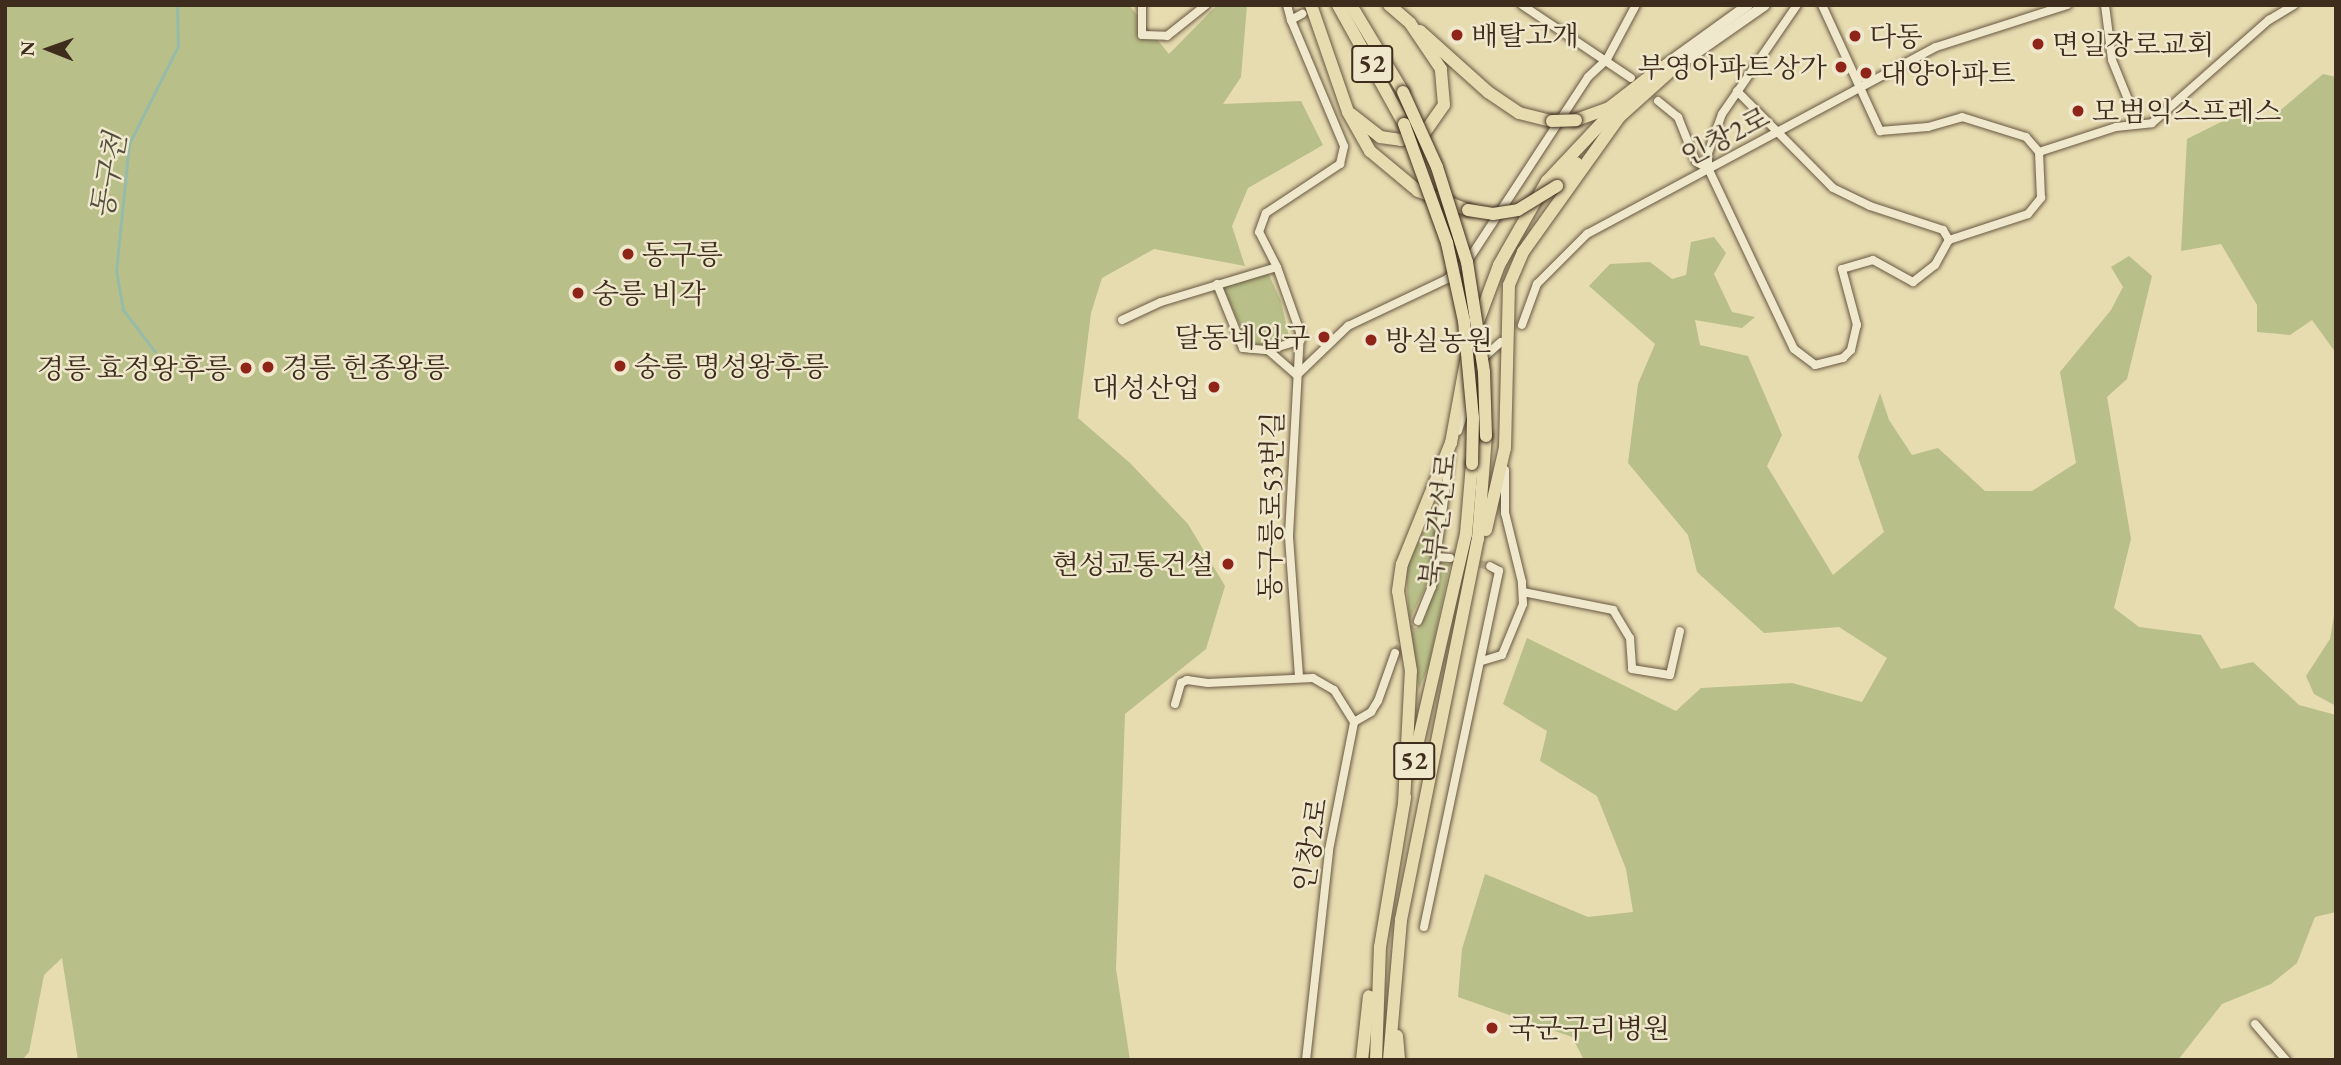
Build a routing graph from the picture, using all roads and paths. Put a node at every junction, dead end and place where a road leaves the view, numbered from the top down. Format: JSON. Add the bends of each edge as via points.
{"nodes":[{"id":1,"x":1142,"y":5,"type":"edge"},
{"id":2,"x":1206,"y":5,"type":"edge"},
{"id":3,"x":1287,"y":5,"type":"edge"},
{"id":4,"x":1338,"y":5,"type":"edge"},
{"id":5,"x":1351,"y":5,"type":"edge"},
{"id":6,"x":1389,"y":5,"type":"edge"},
{"id":7,"x":1522,"y":5,"type":"edge"},
{"id":8,"x":1636,"y":5,"type":"edge"},
{"id":9,"x":1748,"y":5,"type":"edge"},
{"id":10,"x":1765,"y":5,"type":"edge"},
{"id":11,"x":1797,"y":5,"type":"edge"},
{"id":12,"x":1822,"y":5,"type":"edge"},
{"id":13,"x":2067,"y":5,"type":"edge"},
{"id":14,"x":2105,"y":5,"type":"edge"},
{"id":15,"x":2294,"y":5,"type":"edge"},
{"id":16,"x":1307,"y":10,"type":"edge"},
{"id":17,"x":1292,"y":20,"type":"junction"},
{"id":18,"x":1410,"y":23,"type":"junction"},
{"id":19,"x":1607,"y":59,"type":"junction"},
{"id":20,"x":1665,"y":70,"type":"junction"},
{"id":21,"x":1631,"y":78,"type":"dead end"},
{"id":22,"x":1860,"y":90,"type":"junction"},
{"id":23,"x":1737,"y":91,"type":"junction"},
{"id":24,"x":1627,"y":96,"type":"junction"},
{"id":25,"x":1658,"y":101,"type":"dead end"},
{"id":26,"x":1348,"y":112,"type":"junction"},
{"id":27,"x":1622,"y":113,"type":"junction"},
{"id":28,"x":2138,"y":124,"type":"junction"},
{"id":29,"x":1779,"y":134,"type":"junction"},
{"id":30,"x":2039,"y":152,"type":"junction"},
{"id":31,"x":1708,"y":168,"type":"junction"},
{"id":32,"x":1950,"y":240,"type":"junction"},
{"id":33,"x":1277,"y":267,"type":"junction"},
{"id":34,"x":1217,"y":284,"type":"junction"},
{"id":35,"x":1122,"y":320,"type":"dead end"},
{"id":36,"x":1522,"y":325,"type":"dead end"},
{"id":37,"x":1501,"y":342,"type":"dead end"},
{"id":38,"x":1300,"y":344,"type":"junction"},
{"id":39,"x":1268,"y":349,"type":"junction"},
{"id":40,"x":1318,"y":353,"type":"junction"},
{"id":41,"x":1297,"y":376,"type":"junction"},
{"id":42,"x":1451,"y":443,"type":"junction"},
{"id":43,"x":1505,"y":451,"type":"junction"},
{"id":44,"x":1437,"y":557,"type":"junction"},
{"id":45,"x":1450,"y":558,"type":"dead end"},
{"id":46,"x":1490,"y":566,"type":"dead end"},
{"id":47,"x":1523,"y":592,"type":"junction"},
{"id":48,"x":1418,"y":621,"type":"tunnel mouth"},
{"id":49,"x":1680,"y":631,"type":"dead end"},
{"id":50,"x":1395,"y":653,"type":"tunnel mouth"},
{"id":51,"x":1482,"y":661,"type":"junction"},
{"id":52,"x":1454,"y":663,"type":"junction"},
{"id":53,"x":1299,"y":678,"type":"junction"},
{"id":54,"x":1175,"y":704,"type":"dead end"},
{"id":55,"x":1354,"y":722,"type":"junction"},
{"id":56,"x":1404,"y":803,"type":"junction"},
{"id":57,"x":1424,"y":927,"type":"dead end"},
{"id":58,"x":1380,"y":947,"type":"junction"},
{"id":59,"x":1395,"y":969,"type":"junction"},
{"id":60,"x":2255,"y":1024,"type":"dead end"},
{"id":61,"x":1306,"y":1060,"type":"edge"},
{"id":62,"x":1362,"y":1060,"type":"edge"},
{"id":63,"x":1376,"y":1060,"type":"edge"},
{"id":64,"x":1389,"y":1060,"type":"edge"},
{"id":65,"x":1399,"y":1060,"type":"edge"},
{"id":66,"x":2286,"y":1060,"type":"edge"}],
"edges":[{"from":1,"to":2,"type":"street","via":[[1142,34],[1167,36]]},
{"from":3,"to":17,"type":"street","name":"동구릉로53번길"},
{"from":4,"to":56,"type":"highway","name":"북부간선로","number":"52","bridge":true,"via":[[1404,124],[1447,243],[1464,321],[1474,418],[1466,534]]},
{"from":5,"to":52,"type":"highway","name":"북부간선로","number":"52","bridge":true,"via":[[1403,92],[1441,179],[1467,262],[1486,395],[1486,436],[1478,539]]},
{"from":6,"to":18,"type":"highway"},
{"from":7,"to":19,"type":"street"},
{"from":8,"to":19,"type":"street"},
{"from":9,"to":20,"type":"street"},
{"from":10,"to":20,"type":"street"},
{"from":11,"to":23,"type":"street"},
{"from":12,"to":22,"type":"street"},
{"from":13,"to":22,"type":"street","name":"인창2로","via":[[1940,46]]},
{"from":14,"to":28,"type":"street","via":[[2112,60]]},
{"from":15,"to":28,"type":"street","via":[[2269,20],[2152,123]]},
{"from":16,"to":17,"type":"street"},
{"from":16,"to":26,"type":"highway"},
{"from":17,"to":33,"type":"street","name":"동구릉로53번길","via":[[1344,146],[1340,164],[1266,213],[1259,232]]},
{"from":18,"to":24,"type":"highway","bridge":true,"via":[[1518,113],[1552,121],[1576,120]]},
{"from":18,"to":26,"type":"highway","via":[[1444,77],[1444,105],[1436,122],[1418,137],[1394,140],[1372,132]]},
{"from":19,"to":21,"type":"street"},
{"from":19,"to":40,"type":"street","via":[[1588,77],[1460,269],[1437,285],[1348,326]]},
{"from":20,"to":24,"type":"highway"},
{"from":20,"to":27,"type":"highway"},
{"from":22,"to":29,"type":"street","name":"인창2로"},
{"from":22,"to":30,"type":"street","via":[[1882,132],[1962,117],[2026,137]]},
{"from":23,"to":29,"type":"street"},
{"from":23,"to":31,"type":"street","via":[[1717,124]]},
{"from":24,"to":42,"type":"highway","via":[[1547,181],[1517,230],[1489,288],[1469,347]]},
{"from":25,"to":31,"type":"street","via":[[1682,122],[1696,162]]},
{"from":26,"to":27,"type":"highway","bridge":true,"via":[[1370,151],[1392,173],[1418,191],[1468,210],[1493,214],[1518,210],[1557,186]]},
{"from":27,"to":43,"type":"highway","via":[[1524,253],[1509,285]]},
{"from":28,"to":30,"type":"street"},
{"from":29,"to":31,"type":"street","name":"인창2로"},
{"from":29,"to":32,"type":"street","via":[[1833,188],[1870,206],[1943,230]]},
{"from":30,"to":32,"type":"street","via":[[2038,207]]},
{"from":31,"to":32,"type":"street","via":[[1794,349],[1810,364],[1843,358],[1854,342],[1857,325],[1842,269],[1873,260],[1913,282],[1935,265]]},
{"from":31,"to":36,"type":"street","name":"인창2로","via":[[1579,240],[1537,284]]},
{"from":33,"to":34,"type":"street"},
{"from":33,"to":38,"type":"street","name":"동구릉로53번길","via":[[1297,314]]},
{"from":34,"to":35,"type":"street"},
{"from":34,"to":39,"type":"street","name":"동구릉로53번길","via":[[1243,348]]},
{"from":37,"to":42,"type":"street","via":[[1476,372]]},
{"from":38,"to":39,"type":"street"},
{"from":38,"to":40,"type":"street","via":[[1305,356]]},
{"from":38,"to":41,"type":"street","name":"동구릉로53번길"},
{"from":39,"to":41,"type":"street","name":"동구릉로53번길"},
{"from":40,"to":41,"type":"street"},
{"from":41,"to":53,"type":"street","name":"동구릉로53번길","via":[[1289,564],[1301,656]]},
{"from":42,"to":44,"type":"street"},
{"from":42,"to":56,"type":"highway","via":[[1402,564],[1398,591],[1411,671]]},
{"from":43,"to":47,"type":"street","via":[[1505,513]]},
{"from":43,"to":52,"type":"highway"},
{"from":44,"to":45,"type":"street"},
{"from":44,"to":48,"type":"street"},
{"from":46,"to":51,"type":"street","via":[[1499,571]]},
{"from":47,"to":49,"type":"street","via":[[1613,610],[1630,638],[1632,669],[1670,675]]},
{"from":47,"to":51,"type":"street","via":[[1502,655]]},
{"from":50,"to":55,"type":"street","via":[[1378,701],[1371,712]]},
{"from":51,"to":57,"type":"street"},
{"from":52,"to":59,"type":"highway","name":"북부간선로","number":"52","via":[[1410,866]]},
{"from":53,"to":54,"type":"street","via":[[1184,680]]},
{"from":53,"to":55,"type":"street","via":[[1325,683]]},
{"from":55,"to":61,"type":"street","name":"인창2로","via":[[1329,850]]},
{"from":56,"to":58,"type":"highway","name":"북부간선로","number":"52"},
{"from":58,"to":62,"type":"highway"},
{"from":58,"to":63,"type":"highway","name":"북부간선로","number":"52"},
{"from":59,"to":64,"type":"highway","name":"북부간선로","number":"52"},
{"from":59,"to":65,"type":"highway"},
{"from":60,"to":66,"type":"street"}]}
